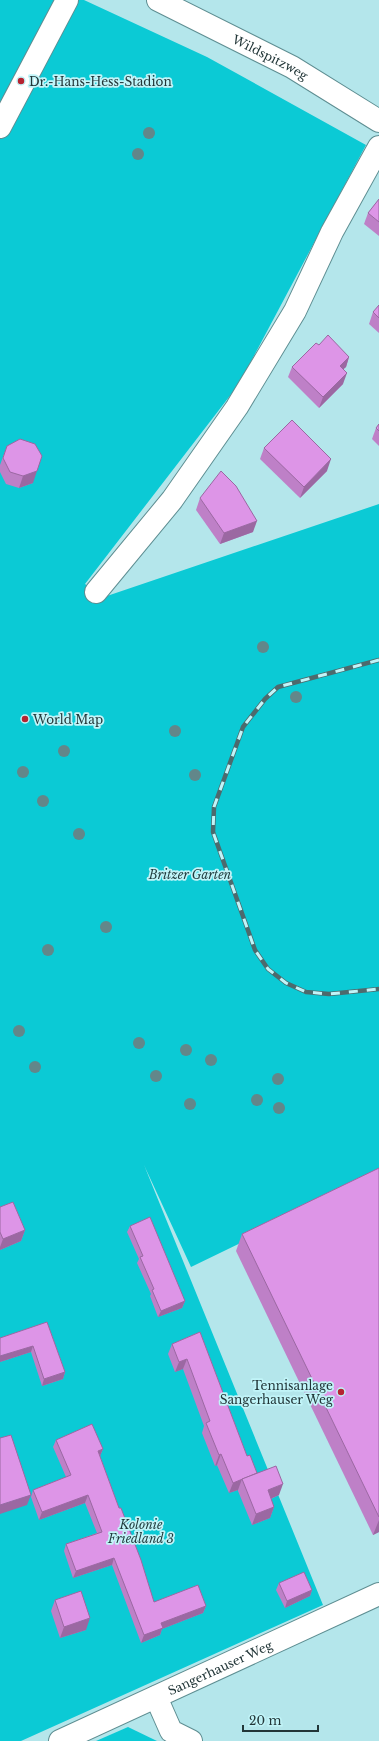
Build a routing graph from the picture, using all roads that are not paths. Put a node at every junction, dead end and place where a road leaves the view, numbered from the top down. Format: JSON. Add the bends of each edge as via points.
{"nodes":[{"id":1,"x":67,"y":0,"type":"edge"},
{"id":2,"x":158,"y":0,"type":"edge"},
{"id":3,"x":379,"y":122,"type":"edge"},
{"id":4,"x":0,"y":127,"type":"edge"},
{"id":5,"x":379,"y":147,"type":"edge"},
{"id":6,"x":96,"y":592,"type":"dead end"},
{"id":7,"x":379,"y":1594,"type":"edge"},
{"id":8,"x":156,"y":1697,"type":"junction"},
{"id":9,"x":60,"y":1741,"type":"edge"},
{"id":10,"x":191,"y":1741,"type":"edge"}],
"edges":[{"from":1,"to":4,"type":"street"},
{"from":2,"to":3,"type":"street","name":"Wildspitzweg","via":[[292,67]]},
{"from":5,"to":6,"type":"street","via":[[332,232],[295,311],[237,407],[172,500]]},
{"from":7,"to":8,"type":"street","name":"Sangerhauser Weg"},
{"from":8,"to":9,"type":"street","name":"Sangerhauser Weg"},
{"from":8,"to":10,"type":"street","via":[[171,1731]]}]}
